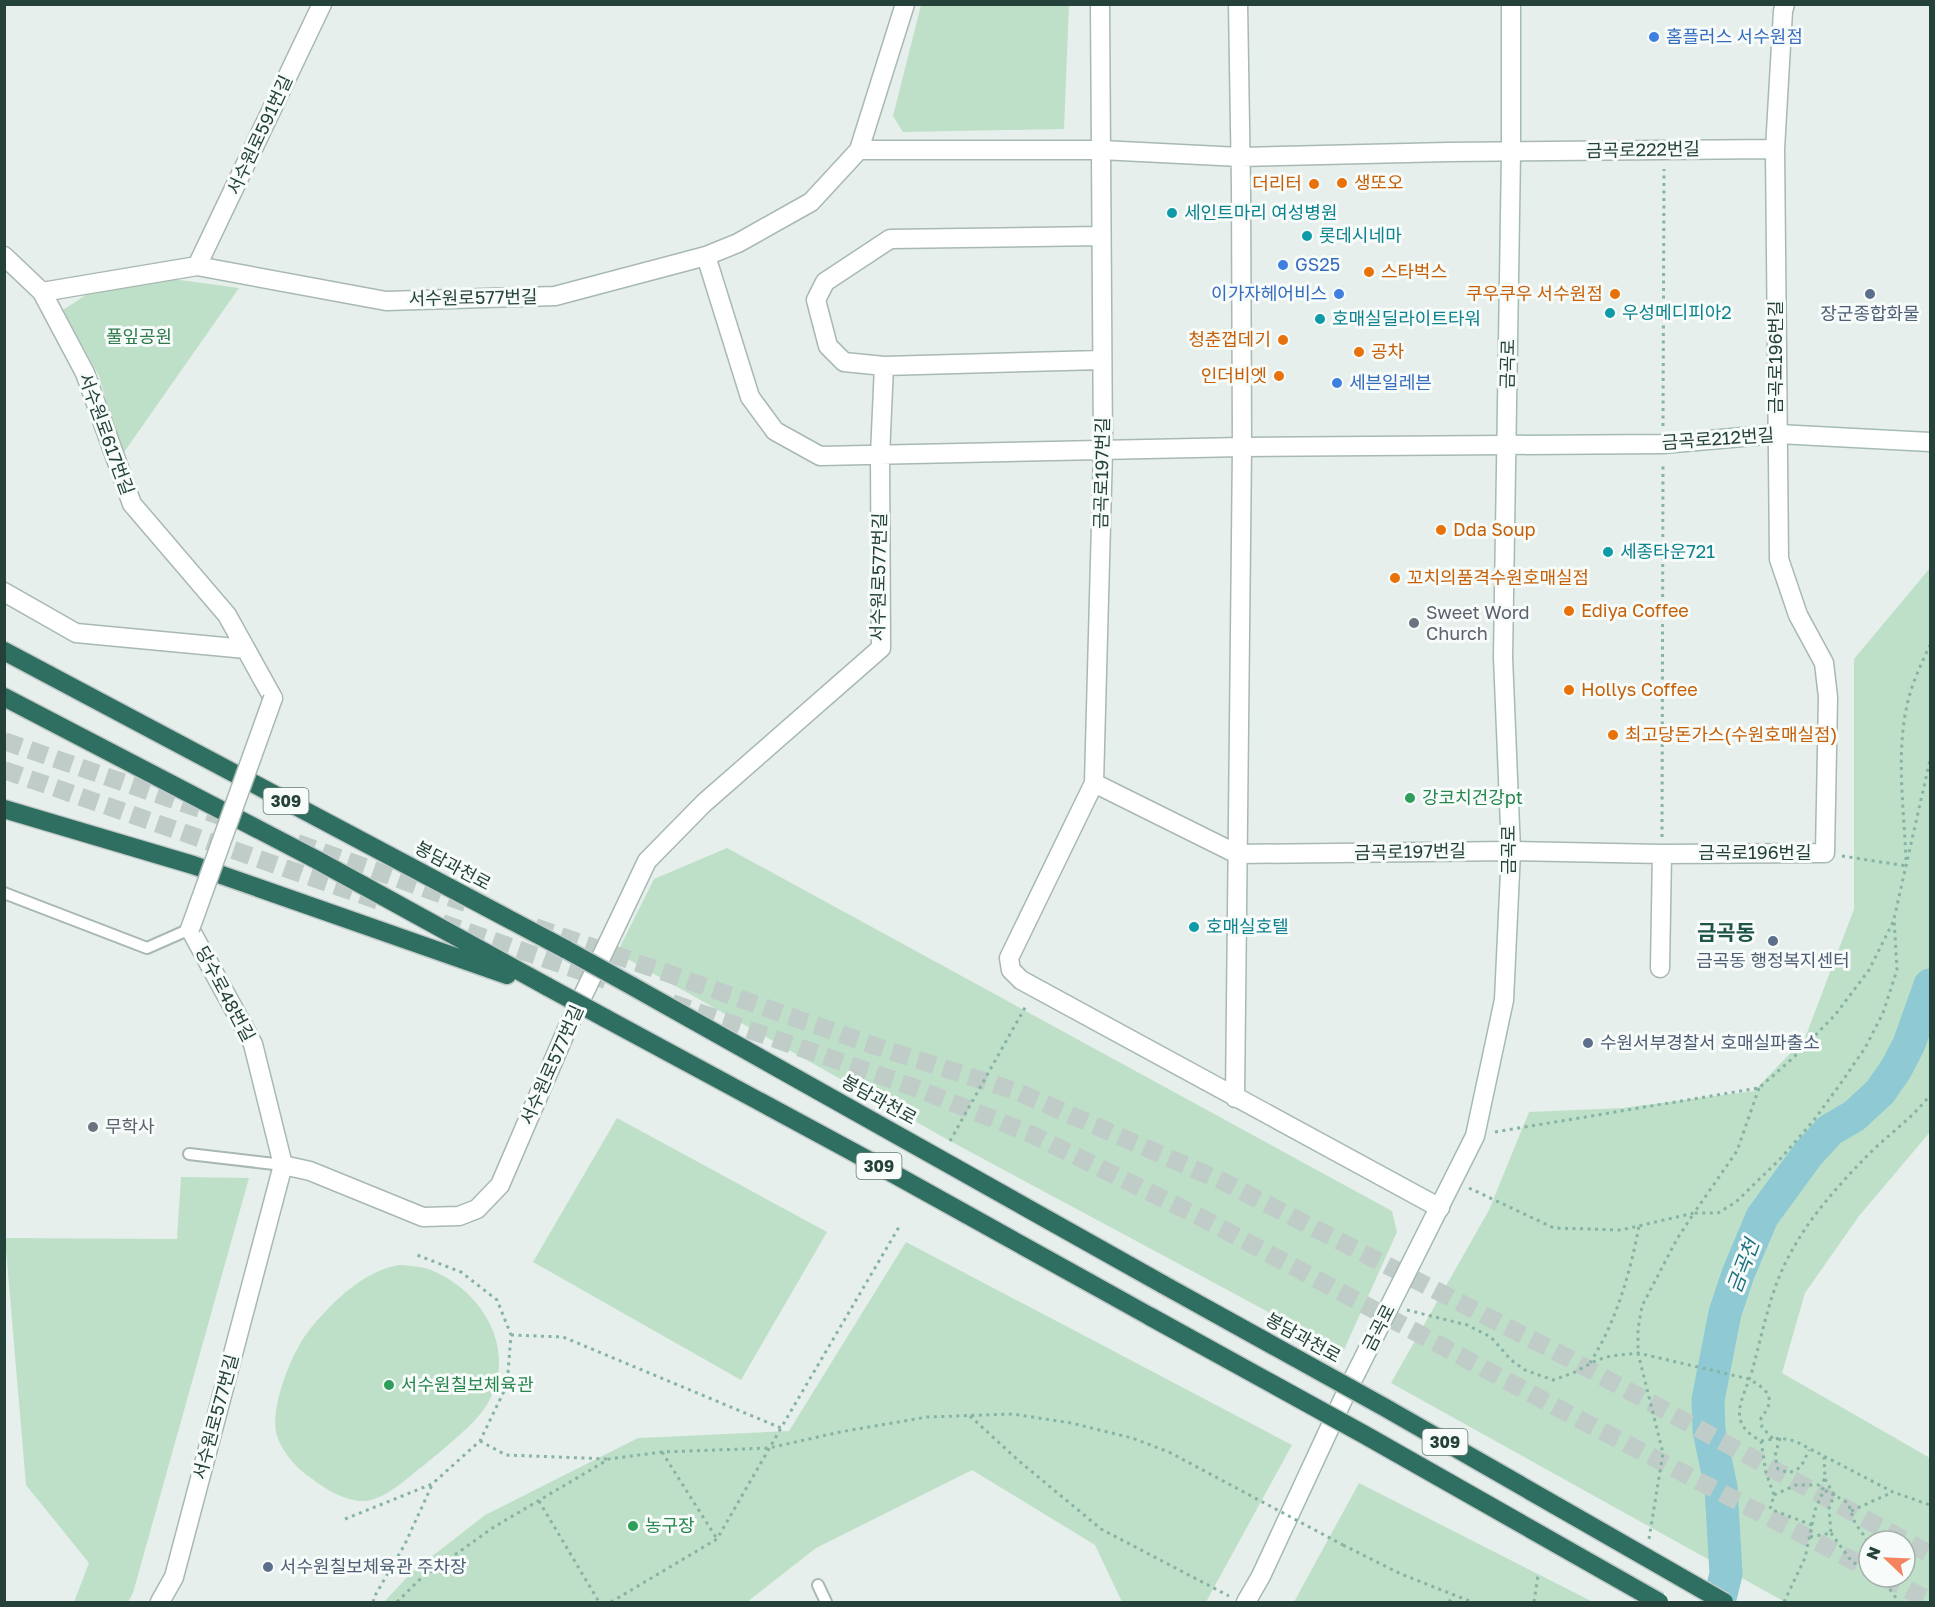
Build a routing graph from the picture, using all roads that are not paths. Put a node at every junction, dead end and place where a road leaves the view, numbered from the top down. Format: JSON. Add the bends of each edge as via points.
{"nodes":[{"id":1,"x":322,"y":4,"type":"edge"},
{"id":2,"x":905,"y":4,"type":"edge"},
{"id":3,"x":1100,"y":4,"type":"edge"},
{"id":4,"x":1238,"y":4,"type":"edge"},
{"id":5,"x":1510,"y":4,"type":"edge"},
{"id":6,"x":1785,"y":4,"type":"edge"},
{"id":7,"x":1775,"y":149,"type":"junction"},
{"id":8,"x":859,"y":150,"type":"junction"},
{"id":9,"x":1101,"y":150,"type":"junction"},
{"id":10,"x":1511,"y":153,"type":"junction"},
{"id":11,"x":1240,"y":157,"type":"junction"},
{"id":12,"x":1101,"y":236,"type":"junction"},
{"id":13,"x":4,"y":256,"type":"edge"},
{"id":14,"x":706,"y":256,"type":"junction"},
{"id":15,"x":197,"y":266,"type":"junction"},
{"id":16,"x":42,"y":292,"type":"junction"},
{"id":17,"x":1102,"y":360,"type":"junction"},
{"id":18,"x":884,"y":366,"type":"junction"},
{"id":19,"x":1777,"y":434,"type":"junction"},
{"id":20,"x":1930,"y":442,"type":"edge"},
{"id":21,"x":1506,"y":445,"type":"junction"},
{"id":22,"x":1242,"y":447,"type":"junction"},
{"id":23,"x":1103,"y":450,"type":"junction"},
{"id":24,"x":880,"y":455,"type":"junction"},
{"id":25,"x":4,"y":592,"type":"edge"},
{"id":26,"x":246,"y":649,"type":"junction"},
{"id":27,"x":4,"y":651,"type":"edge"},
{"id":28,"x":4,"y":697,"type":"edge"},
{"id":29,"x":1094,"y":783,"type":"junction"},
{"id":30,"x":4,"y":809,"type":"edge"},
{"id":31,"x":1510,"y":851,"type":"junction"},
{"id":32,"x":1237,"y":854,"type":"junction"},
{"id":33,"x":1662,"y":854,"type":"junction"},
{"id":34,"x":4,"y":893,"type":"edge"},
{"id":35,"x":190,"y":929,"type":"junction"},
{"id":36,"x":1660,"y":968,"type":"dead end"},
{"id":37,"x":555,"y":991,"type":"junction"},
{"id":38,"x":1235,"y":1098,"type":"junction"},
{"id":39,"x":189,"y":1154,"type":"dead end"},
{"id":40,"x":283,"y":1165,"type":"junction"},
{"id":41,"x":1440,"y":1208,"type":"junction"},
{"id":42,"x":818,"y":1585,"type":"dead end"},
{"id":43,"x":1239,"y":1600,"type":"edge"},
{"id":44,"x":160,"y":1602,"type":"edge"},
{"id":45,"x":826,"y":1602,"type":"edge"},
{"id":46,"x":1659,"y":1602,"type":"edge"},
{"id":47,"x":1724,"y":1602,"type":"edge"}],
"edges":[{"from":1,"to":15,"type":"street","name":"서수원로591번길"},
{"from":2,"to":8,"type":"street","name":"서수원로577번길"},
{"from":3,"to":9,"type":"street","name":"금곡로197번길"},
{"from":4,"to":11,"type":"street"},
{"from":5,"to":10,"type":"street","name":"금곡로"},
{"from":6,"to":7,"type":"street","name":"금곡로196번길"},
{"from":7,"to":10,"type":"street","name":"금곡로222번길"},
{"from":7,"to":19,"type":"street","name":"금곡로196번길"},
{"from":8,"to":9,"type":"street","name":"금곡로222번길"},
{"from":8,"to":14,"type":"street","name":"서수원로577번길","via":[[811,202],[738,243]]},
{"from":9,"to":11,"type":"street","name":"금곡로222번길"},
{"from":9,"to":12,"type":"street","name":"금곡로197번길"},
{"from":10,"to":11,"type":"street","name":"금곡로222번길"},
{"from":10,"to":21,"type":"street","name":"금곡로"},
{"from":11,"to":22,"type":"street"},
{"from":12,"to":17,"type":"street","name":"금곡로197번길"},
{"from":12,"to":18,"type":"street","via":[[890,239],[825,282],[816,300],[828,346],[844,362]]},
{"from":13,"to":16,"type":"street","name":"서수원로617번길"},
{"from":14,"to":15,"type":"street","name":"서수원로577번길","via":[[555,296],[386,301]]},
{"from":14,"to":24,"type":"street","name":"금곡로212번길","via":[[750,397],[775,431],[820,456]]},
{"from":15,"to":16,"type":"street","name":"서수원로577번길"},
{"from":16,"to":26,"type":"street","name":"서수원로617번길","via":[[85,372],[132,504],[227,615]]},
{"from":17,"to":18,"type":"street"},
{"from":17,"to":23,"type":"street","name":"금곡로197번길"},
{"from":18,"to":24,"type":"street","name":"서수원로577번길"},
{"from":19,"to":20,"type":"street","name":"금곡로212번길"},
{"from":19,"to":21,"type":"street","name":"금곡로212번길","via":[[1663,444]]},
{"from":19,"to":33,"type":"street","name":"금곡로196번길","via":[[1779,559],[1798,615],[1824,663],[1828,698],[1826,853]]},
{"from":21,"to":22,"type":"street","name":"금곡로212번길"},
{"from":21,"to":31,"type":"street","name":"금곡로","via":[[1503,657]]},
{"from":22,"to":23,"type":"street","name":"금곡로212번길"},
{"from":22,"to":32,"type":"street"},
{"from":23,"to":24,"type":"street","name":"금곡로212번길"},
{"from":23,"to":29,"type":"street","name":"금곡로197번길"},
{"from":24,"to":40,"type":"street","name":"서수원로577번길","via":[[881,648],[704,803],[647,861],[567,1029],[500,1185],[477,1209],[459,1216],[423,1217],[310,1171]]},
{"from":25,"to":26,"type":"street","via":[[76,633]]},
{"from":26,"to":35,"type":"street","name":"서수원로617번길","bridge":true,"via":[[273,698]]},
{"from":27,"to":47,"type":"highway","name":"봉담과천로","number":"309","bridge":true,"via":[[567,950]]},
{"from":28,"to":37,"type":"highway","number":"309","via":[[317,860]]},
{"from":29,"to":32,"type":"street","name":"금곡로197번길"},
{"from":29,"to":38,"type":"street","via":[[1009,958],[1011,970],[1021,980]]},
{"from":30,"to":37,"type":"highway","via":[[193,865]]},
{"from":31,"to":32,"type":"street","name":"금곡로197번길"},
{"from":31,"to":33,"type":"street","name":"금곡로196번길"},
{"from":31,"to":41,"type":"street","name":"금곡로","via":[[1504,1000],[1475,1136]]},
{"from":32,"to":38,"type":"street"},
{"from":33,"to":36,"type":"street"},
{"from":34,"to":35,"type":"lane","via":[[147,948]]},
{"from":35,"to":40,"type":"street","name":"당수로48번길","via":[[253,1044]]},
{"from":37,"to":46,"type":"highway","number":"309","bridge":true,"via":[[892,1173]]},
{"from":38,"to":41,"type":"street"},
{"from":39,"to":40,"type":"lane"},
{"from":40,"to":44,"type":"street","name":"서수원로577번길","via":[[174,1577]]},
{"from":41,"to":43,"type":"street","name":"금곡로","via":[[1345,1395],[1261,1576]]},
{"from":42,"to":45,"type":"lane"}]}
